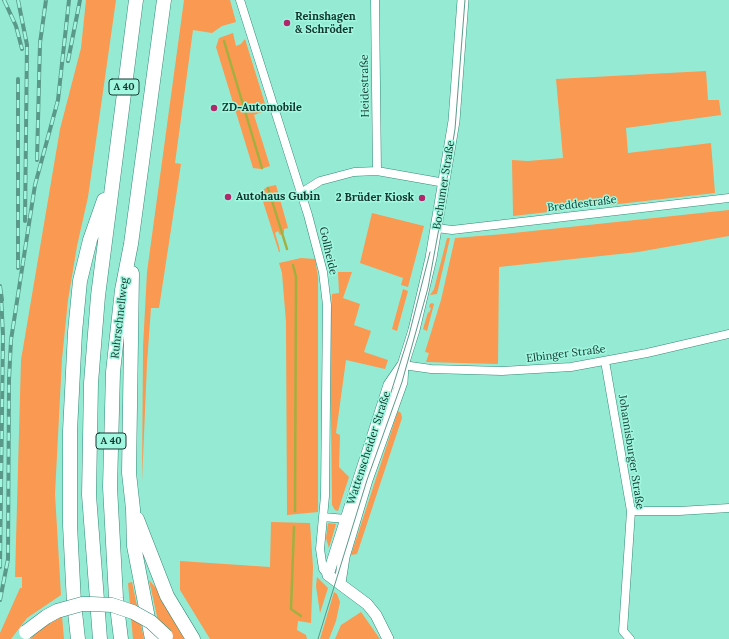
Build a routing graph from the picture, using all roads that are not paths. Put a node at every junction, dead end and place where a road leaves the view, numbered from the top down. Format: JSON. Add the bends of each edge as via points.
{"nodes":[{"id":1,"x":136,"y":0,"type":"edge"},
{"id":2,"x":164,"y":0,"type":"edge"},
{"id":3,"x":240,"y":0,"type":"edge"},
{"id":4,"x":375,"y":0,"type":"edge"},
{"id":5,"x":463,"y":0,"type":"edge"},
{"id":6,"x":376,"y":171,"type":"junction"},
{"id":7,"x":112,"y":175,"type":"junction"},
{"id":8,"x":445,"y":183,"type":"junction"},
{"id":9,"x":300,"y":193,"type":"junction"},
{"id":10,"x":729,"y":198,"type":"edge"},
{"id":11,"x":437,"y":228,"type":"junction"},
{"id":12,"x":131,"y":244,"type":"junction"},
{"id":13,"x":729,"y":334,"type":"edge"},
{"id":14,"x":604,"y":361,"type":"junction"},
{"id":15,"x":403,"y":365,"type":"junction"},
{"id":16,"x":729,"y":508,"type":"edge"},
{"id":17,"x":133,"y":509,"type":"junction"},
{"id":18,"x":631,"y":511,"type":"junction"},
{"id":19,"x":323,"y":517,"type":"junction"},
{"id":20,"x":346,"y":519,"type":"junction"},
{"id":21,"x":328,"y":575,"type":"junction"},
{"id":22,"x":340,"y":583,"type":"junction"},
{"id":23,"x":23,"y":636,"type":"edge"},
{"id":24,"x":78,"y":639,"type":"edge"},
{"id":25,"x":100,"y":639,"type":"edge"},
{"id":26,"x":121,"y":639,"type":"edge"},
{"id":27,"x":152,"y":639,"type":"edge"},
{"id":28,"x":168,"y":639,"type":"edge"},
{"id":29,"x":193,"y":639,"type":"edge"},
{"id":30,"x":388,"y":639,"type":"edge"},
{"id":31,"x":630,"y":639,"type":"edge"}],
"edges":[{"from":1,"to":7,"type":"highway","name":"Ruhrschnellweg","number":"A 40"},
{"from":2,"to":12,"type":"highway","name":"Ruhrschnellweg","number":"A 40"},
{"from":3,"to":9,"type":"street","name":"Gollheide"},
{"from":4,"to":6,"type":"street","name":"Heidestraße"},
{"from":5,"to":8,"type":"main road","name":"Bochumer Straße","via":[[457,95]]},
{"from":6,"to":8,"type":"street"},
{"from":6,"to":9,"type":"street","via":[[327,178]]},
{"from":7,"to":24,"type":"highway","via":[[90,240],[80,281],[75,332],[70,431],[70,525]]},
{"from":7,"to":25,"type":"highway","name":"Ruhrschnellweg","number":"A 40","via":[[98,296],[89,430],[89,495]]},
{"from":8,"to":11,"type":"main road","name":"Bochumer Straße"},
{"from":9,"to":19,"type":"street","name":"Gollheide","via":[[324,272],[327,305]]},
{"from":10,"to":11,"type":"street","name":"Breddestraße","via":[[452,230]]},
{"from":11,"to":15,"type":"main road","name":"Bochumer Straße","via":[[422,298]]},
{"from":12,"to":17,"type":"highway","via":[[129,473]]},
{"from":12,"to":26,"type":"highway","name":"Ruhrschnellweg","number":"A 40","via":[[122,290],[113,372],[110,487],[116,598]]},
{"from":13,"to":14,"type":"street","name":"Elbinger Straße","via":[[675,348]]},
{"from":14,"to":15,"type":"street","name":"Elbinger Straße","via":[[572,367],[513,371],[431,369]]},
{"from":14,"to":18,"type":"street","name":"Johannisburger Straße"},
{"from":15,"to":20,"type":"main road","name":"Wattenscheider Straße","via":[[389,385]]},
{"from":15,"to":22,"type":"main road","name":"Wattenscheider Straße","via":[[402,382],[367,480],[344,557]]},
{"from":16,"to":18,"type":"street"},
{"from":17,"to":27,"type":"highway","via":[[134,546]]},
{"from":17,"to":29,"type":"highway","via":[[167,596]]},
{"from":18,"to":31,"type":"street","name":"Johannisburger Straße","via":[[623,631]]},
{"from":19,"to":20,"type":"street"},
{"from":19,"to":21,"type":"street","name":"Gollheide","via":[[321,558]]},
{"from":20,"to":21,"type":"main road","name":"Wattenscheider Straße"},
{"from":21,"to":22,"type":"main road"},
{"from":22,"to":30,"type":"main road","via":[[367,604],[376,615]]},
{"from":23,"to":28,"type":"highway","bridge":true,"via":[[46,617],[82,604],[92,604],[122,608],[142,616],[159,628]]}]}
